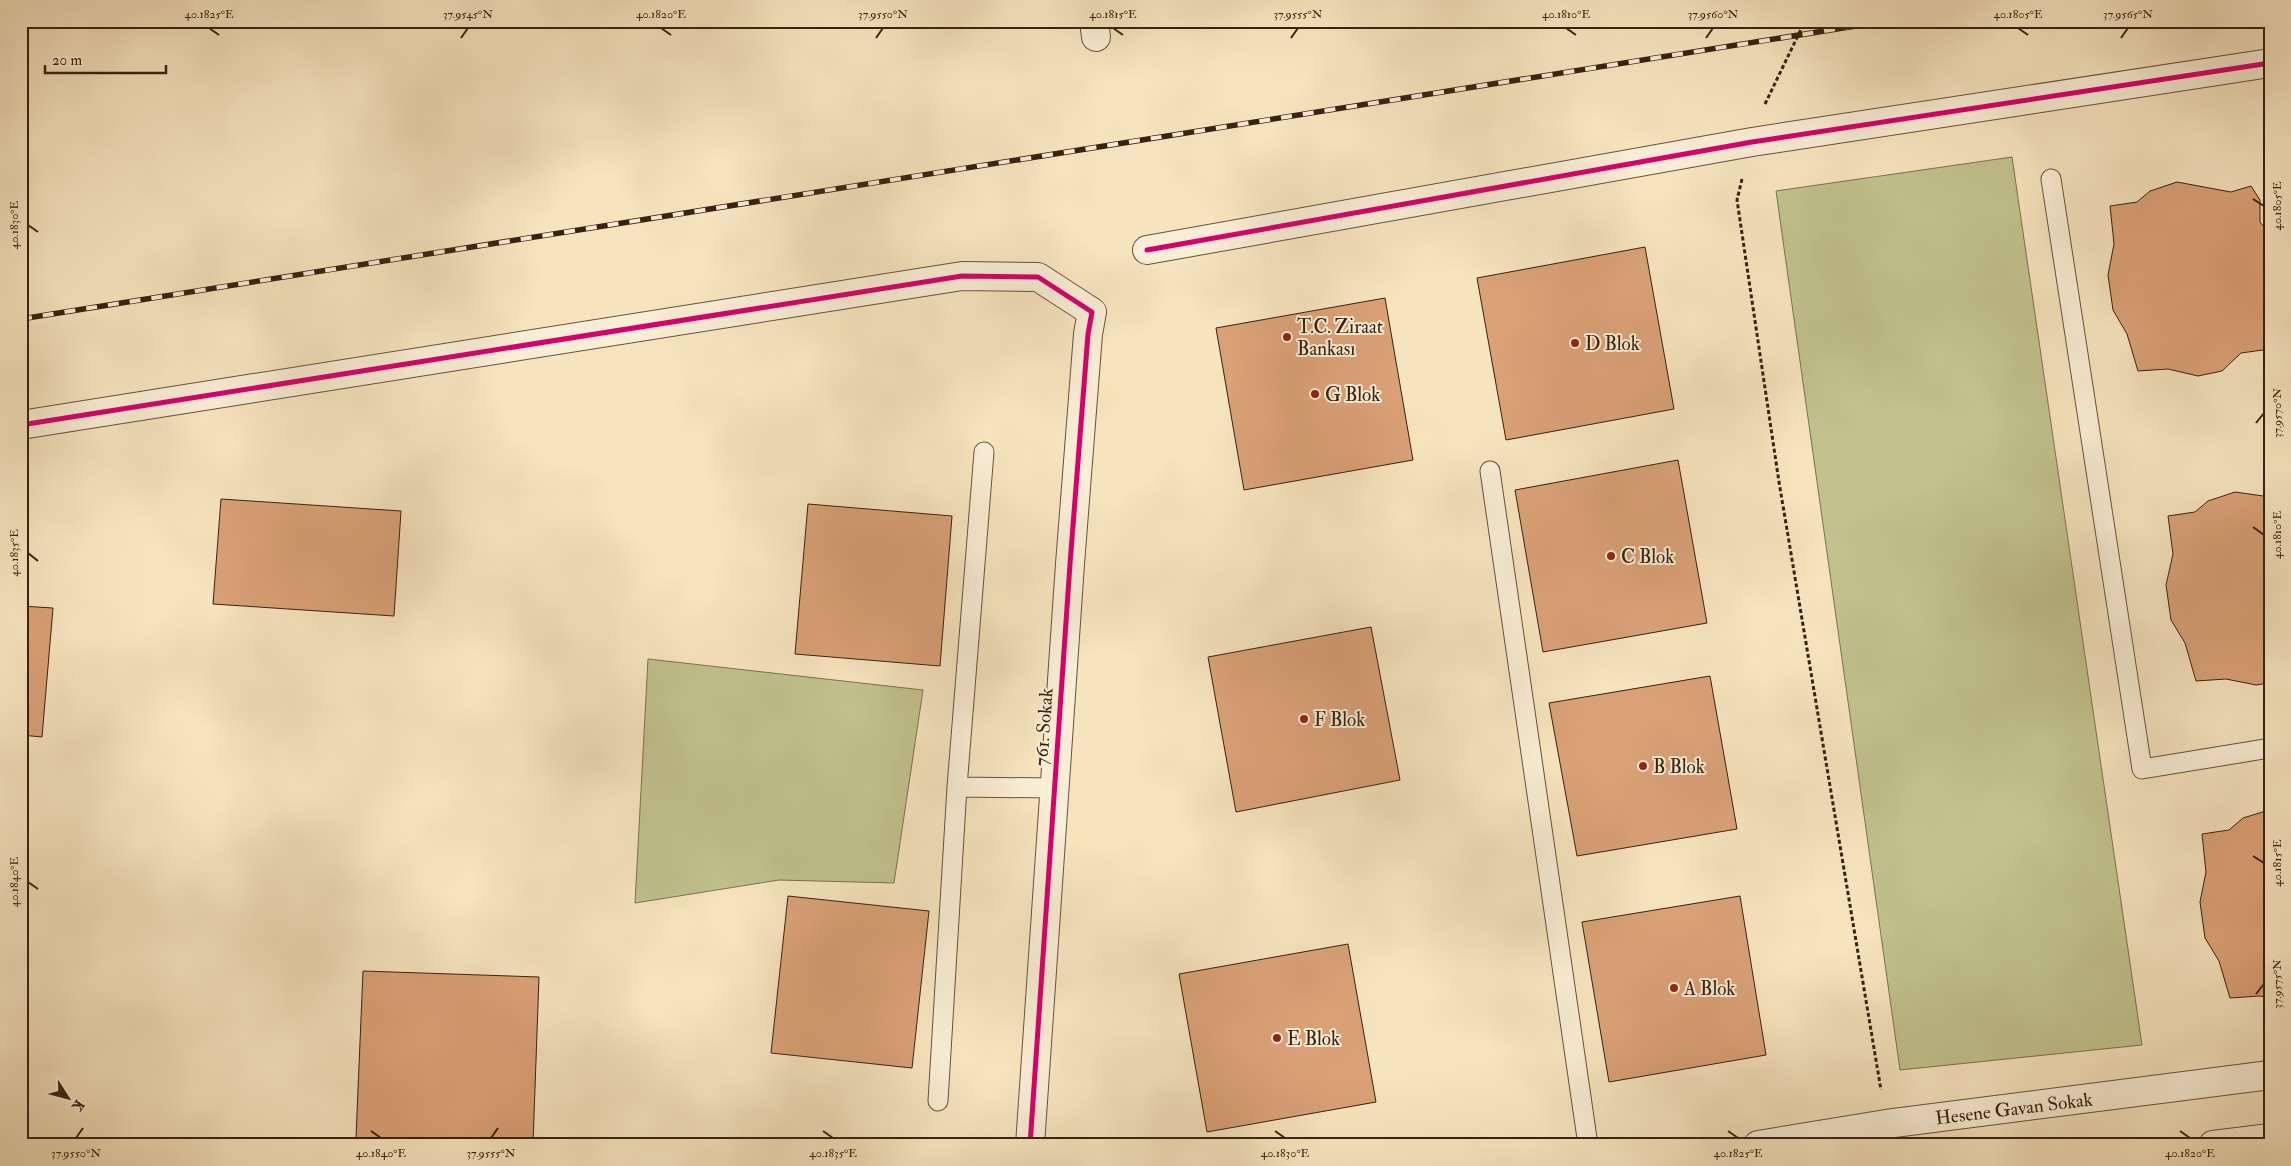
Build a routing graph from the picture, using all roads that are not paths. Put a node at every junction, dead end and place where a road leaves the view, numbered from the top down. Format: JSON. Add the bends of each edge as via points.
{"nodes":[{"id":1,"x":2270,"y":63,"type":"edge"},
{"id":2,"x":2051,"y":179,"type":"dead end"},
{"id":3,"x":1147,"y":250,"type":"dead end"},
{"id":4,"x":21,"y":425,"type":"edge"},
{"id":5,"x":984,"y":452,"type":"dead end"},
{"id":6,"x":1490,"y":471,"type":"dead end"},
{"id":7,"x":2270,"y":748,"type":"edge"},
{"id":8,"x":957,"y":787,"type":"junction"},
{"id":9,"x":1054,"y":788,"type":"junction"},
{"id":10,"x":2270,"y":1075,"type":"edge"},
{"id":11,"x":938,"y":1101,"type":"dead end"},
{"id":12,"x":2270,"y":1138,"type":"edge"},
{"id":13,"x":1030,"y":1145,"type":"edge"},
{"id":14,"x":1588,"y":1145,"type":"edge"},
{"id":15,"x":1758,"y":1145,"type":"edge"},
{"id":16,"x":2213,"y":1145,"type":"edge"}],
"edges":[{"from":1,"to":3,"type":"street","via":[[1752,142]]},
{"from":2,"to":7,"type":"lane","via":[[2142,769]]},
{"from":4,"to":9,"type":"street","name":"761. Sokak","via":[[962,276],[1038,277],[1092,312],[1070,554]]},
{"from":5,"to":8,"type":"lane"},
{"from":6,"to":14,"type":"lane"},
{"from":8,"to":9,"type":"lane"},
{"from":8,"to":11,"type":"lane"},
{"from":9,"to":13,"type":"street","name":"761. Sokak"},
{"from":10,"to":15,"type":"street","name":"Hesene Gavan Sokak","via":[[1886,1124]]},
{"from":12,"to":16,"type":"street"}]}
